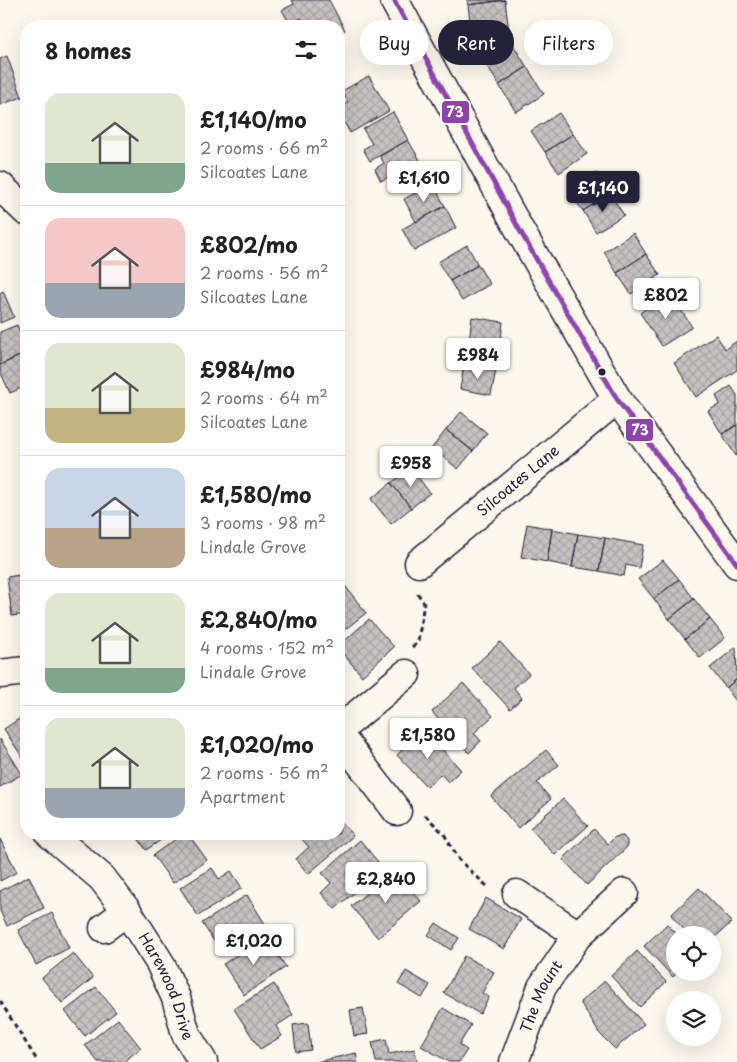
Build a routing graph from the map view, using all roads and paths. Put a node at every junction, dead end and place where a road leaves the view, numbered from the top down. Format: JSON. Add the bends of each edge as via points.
{"nodes":[{"id":1,"x":394,"y":0,"type":"edge"},
{"id":2,"x":0,"y":186,"type":"edge"},
{"id":3,"x":20,"y":204,"type":"edge"},
{"id":4,"x":617,"y":399,"type":"junction"},
{"id":5,"x":419,"y":563,"type":"joint"},
{"id":6,"x":737,"y":564,"type":"edge"},
{"id":7,"x":20,"y":672,"type":"edge"},
{"id":8,"x":0,"y":674,"type":"edge"},
{"id":9,"x":406,"y":674,"type":"joint"},
{"id":10,"x":345,"y":725,"type":"edge"},
{"id":11,"x":345,"y":744,"type":"edge"},
{"id":12,"x":397,"y":811,"type":"joint"},
{"id":13,"x":50,"y":844,"type":"edge"},
{"id":14,"x":624,"y":893,"type":"dead end"},
{"id":15,"x":516,"y":894,"type":"joint"},
{"id":16,"x":127,"y":910,"type":"junction"},
{"id":17,"x":104,"y":928,"type":"dead end"},
{"id":18,"x":578,"y":935,"type":"junction"},
{"id":19,"x":0,"y":1000,"type":"edge"},
{"id":20,"x":38,"y":1062,"type":"edge"},
{"id":21,"x":203,"y":1062,"type":"edge"},
{"id":22,"x":514,"y":1062,"type":"edge"}],
"edges":[{"from":1,"to":4,"type":"street","via":[[519,230]]},
{"from":2,"to":3,"type":"street"},
{"from":4,"to":5,"type":"street","name":"Silcoates Lane"},
{"from":4,"to":6,"type":"street"},
{"from":5,"to":9,"type":"path","via":[[406,576],[424,603],[418,642],[394,662]]},
{"from":7,"to":8,"type":"street"},
{"from":9,"to":10,"type":"street"},
{"from":11,"to":12,"type":"street"},
{"from":12,"to":15,"type":"path","via":[[414,805],[444,834],[459,860],[496,895]]},
{"from":13,"to":16,"type":"street","name":"Harewood Drive","via":[[102,878]]},
{"from":14,"to":18,"type":"street","name":"The Mount"},
{"from":15,"to":18,"type":"street"},
{"from":16,"to":17,"type":"street"},
{"from":16,"to":21,"type":"street","name":"Harewood Drive","via":[[160,963],[176,998],[186,1034]]},
{"from":18,"to":22,"type":"street","name":"The Mount","via":[[542,987]]},
{"from":19,"to":20,"type":"path"}]}
